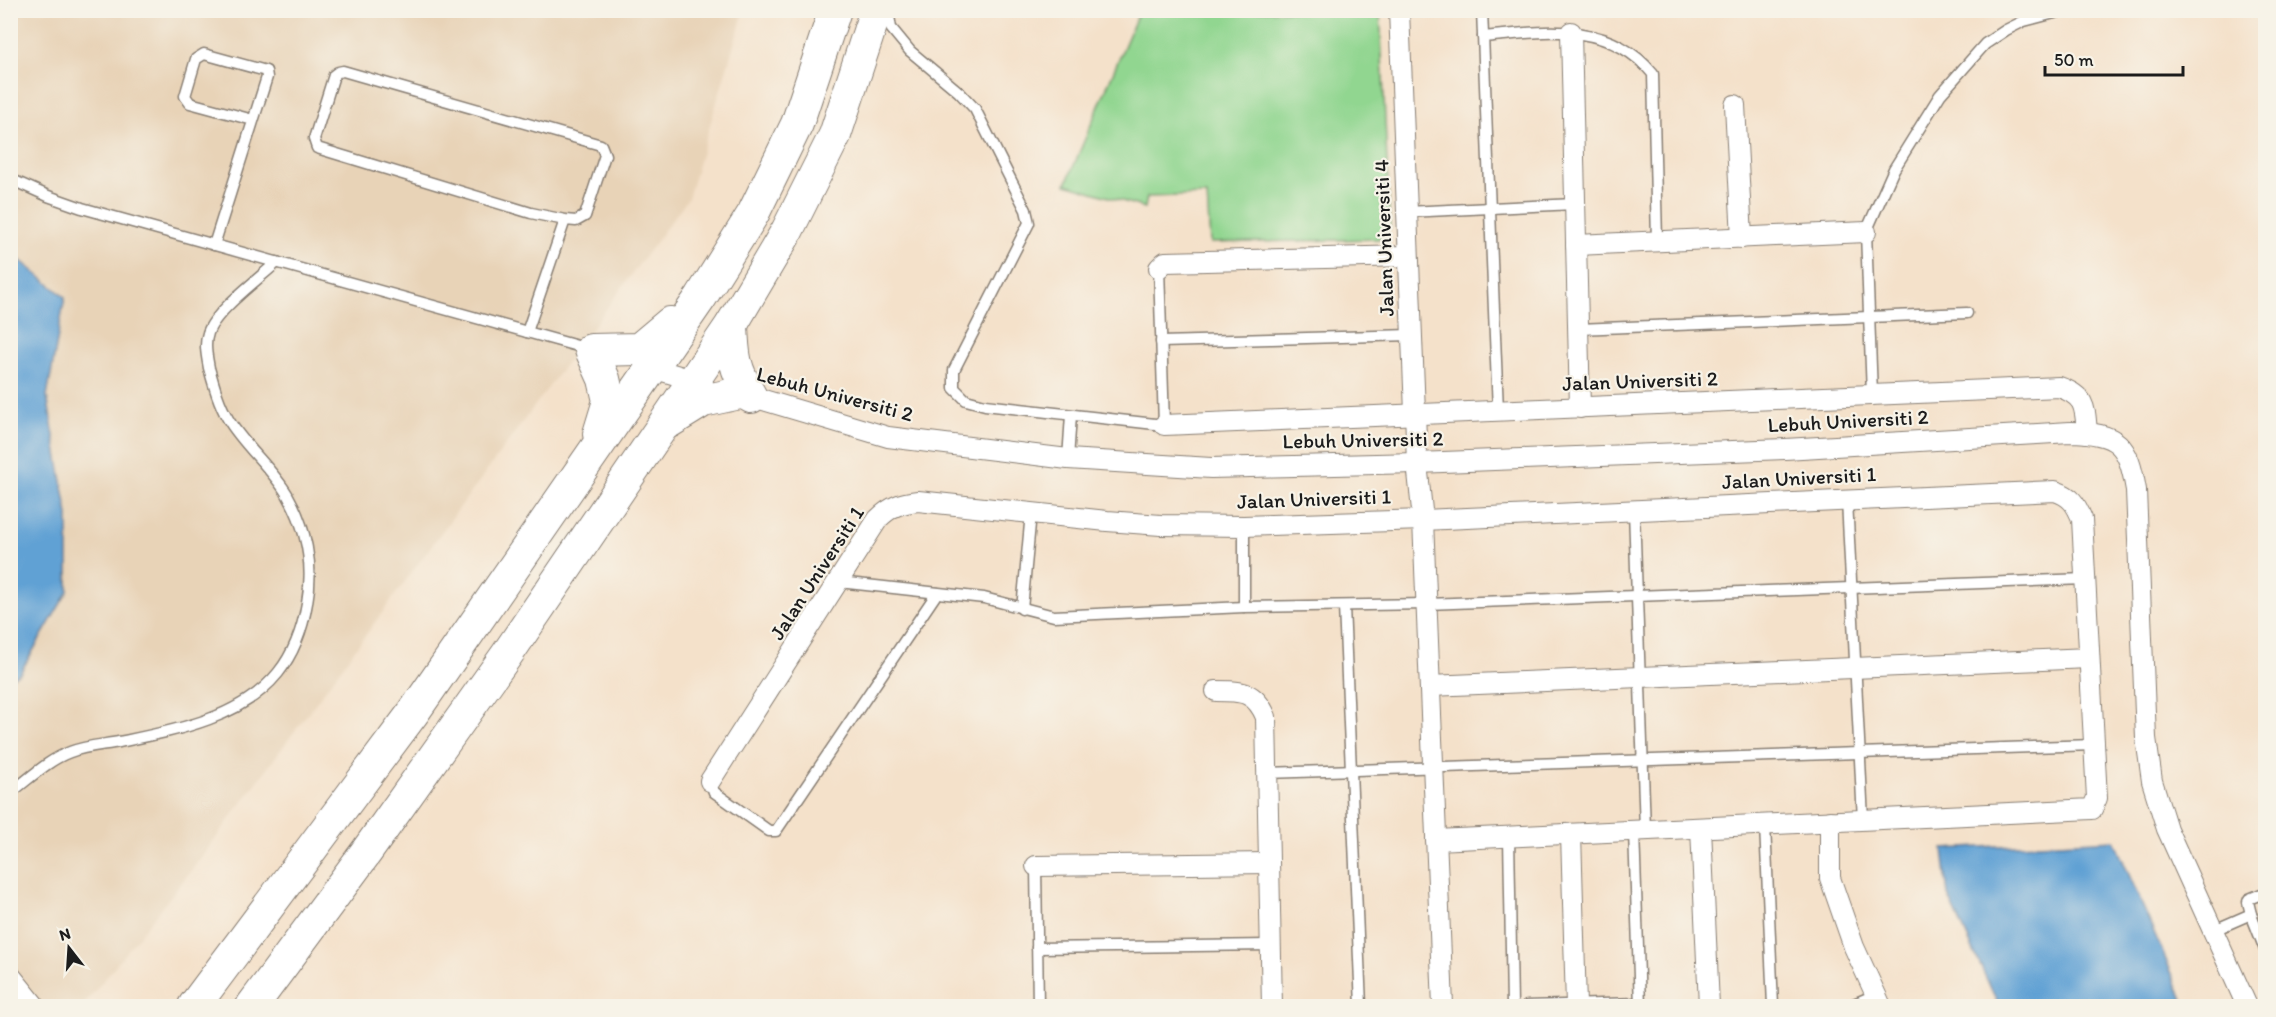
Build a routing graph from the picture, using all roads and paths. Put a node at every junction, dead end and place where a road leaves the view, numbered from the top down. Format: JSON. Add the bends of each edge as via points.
{"nodes":[{"id":1,"x":835,"y":10,"type":"edge"},
{"id":2,"x":876,"y":10,"type":"edge"},
{"id":3,"x":888,"y":10,"type":"edge"},
{"id":4,"x":1399,"y":10,"type":"edge"},
{"id":5,"x":1482,"y":10,"type":"edge"},
{"id":6,"x":2066,"y":10,"type":"edge"},
{"id":7,"x":1571,"y":32,"type":"junction"},
{"id":8,"x":1483,"y":37,"type":"junction"},
{"id":9,"x":1735,"y":105,"type":"dead end"},
{"id":10,"x":253,"y":120,"type":"junction"},
{"id":11,"x":10,"y":179,"type":"edge"},
{"id":12,"x":1575,"y":204,"type":"junction"},
{"id":13,"x":1490,"y":208,"type":"junction"},
{"id":14,"x":1407,"y":213,"type":"junction"},
{"id":15,"x":565,"y":220,"type":"junction"},
{"id":16,"x":1866,"y":232,"type":"junction"},
{"id":17,"x":1742,"y":238,"type":"junction"},
{"id":18,"x":1658,"y":241,"type":"junction"},
{"id":19,"x":214,"y":245,"type":"junction"},
{"id":20,"x":1576,"y":245,"type":"junction"},
{"id":21,"x":1408,"y":256,"type":"junction"},
{"id":22,"x":277,"y":262,"type":"junction"},
{"id":23,"x":1160,"y":268,"type":"joint"},
{"id":24,"x":701,"y":297,"type":"junction"},
{"id":25,"x":1967,"y":313,"type":"dead end"},
{"id":26,"x":1869,"y":317,"type":"junction"},
{"id":27,"x":732,"y":324,"type":"junction"},
{"id":28,"x":1578,"y":329,"type":"junction"},
{"id":29,"x":527,"y":332,"type":"junction"},
{"id":30,"x":1412,"y":335,"type":"junction"},
{"id":31,"x":1161,"y":342,"type":"junction"},
{"id":32,"x":591,"y":350,"type":"junction"},
{"id":33,"x":642,"y":365,"type":"junction"},
{"id":34,"x":694,"y":380,"type":"junction"},
{"id":35,"x":745,"y":395,"type":"junction"},
{"id":36,"x":1872,"y":395,"type":"junction"},
{"id":37,"x":1580,"y":408,"type":"junction"},
{"id":38,"x":1498,"y":411,"type":"junction"},
{"id":39,"x":1071,"y":415,"type":"junction"},
{"id":40,"x":1414,"y":415,"type":"junction"},
{"id":41,"x":663,"y":425,"type":"junction"},
{"id":42,"x":1164,"y":426,"type":"junction"},
{"id":43,"x":2087,"y":433,"type":"junction"},
{"id":44,"x":595,"y":449,"type":"junction"},
{"id":45,"x":1068,"y":459,"type":"junction"},
{"id":46,"x":1417,"y":463,"type":"junction"},
{"id":47,"x":1847,"y":500,"type":"junction"},
{"id":48,"x":1634,"y":510,"type":"junction"},
{"id":49,"x":1031,"y":513,"type":"junction"},
{"id":50,"x":1423,"y":520,"type":"junction"},
{"id":51,"x":1244,"y":526,"type":"junction"},
{"id":52,"x":2085,"y":579,"type":"junction"},
{"id":53,"x":839,"y":582,"type":"junction"},
{"id":54,"x":1851,"y":588,"type":"junction"},
{"id":55,"x":937,"y":593,"type":"junction"},
{"id":56,"x":1637,"y":596,"type":"junction"},
{"id":57,"x":1427,"y":604,"type":"junction"},
{"id":58,"x":1344,"y":606,"type":"junction"},
{"id":59,"x":1244,"y":607,"type":"junction"},
{"id":60,"x":1022,"y":609,"type":"junction"},
{"id":61,"x":2089,"y":658,"type":"junction"},
{"id":62,"x":1855,"y":668,"type":"junction"},
{"id":63,"x":1640,"y":677,"type":"junction"},
{"id":64,"x":1430,"y":686,"type":"junction"},
{"id":65,"x":1216,"y":691,"type":"dead end"},
{"id":66,"x":2094,"y":745,"type":"junction"},
{"id":67,"x":1860,"y":753,"type":"junction"},
{"id":68,"x":1643,"y":761,"type":"junction"},
{"id":69,"x":1433,"y":768,"type":"junction"},
{"id":70,"x":1350,"y":771,"type":"junction"},
{"id":71,"x":1267,"y":773,"type":"junction"},
{"id":72,"x":710,"y":781,"type":"joint"},
{"id":73,"x":10,"y":793,"type":"edge"},
{"id":74,"x":1863,"y":820,"type":"junction"},
{"id":75,"x":1830,"y":821,"type":"junction"},
{"id":76,"x":1765,"y":825,"type":"junction"},
{"id":77,"x":1701,"y":828,"type":"junction"},
{"id":78,"x":1640,"y":830,"type":"junction"},
{"id":79,"x":1571,"y":834,"type":"junction"},
{"id":80,"x":1509,"y":837,"type":"junction"},
{"id":81,"x":1436,"y":840,"type":"junction"},
{"id":82,"x":1269,"y":863,"type":"junction"},
{"id":83,"x":1036,"y":866,"type":"joint"},
{"id":84,"x":2265,"y":892,"type":"edge"},
{"id":85,"x":2252,"y":914,"type":"junction"},
{"id":86,"x":2212,"y":931,"type":"junction"},
{"id":87,"x":1271,"y":945,"type":"junction"},
{"id":88,"x":1037,"y":948,"type":"junction"},
{"id":89,"x":2265,"y":952,"type":"edge"},
{"id":90,"x":10,"y":975,"type":"edge"},
{"id":91,"x":1878,"y":1001,"type":"edge"},
{"id":92,"x":1640,"y":1005,"type":"edge"},
{"id":93,"x":35,"y":1006,"type":"edge"},
{"id":94,"x":194,"y":1006,"type":"edge"},
{"id":95,"x":252,"y":1006,"type":"edge"},
{"id":96,"x":1038,"y":1006,"type":"edge"},
{"id":97,"x":1272,"y":1006,"type":"edge"},
{"id":98,"x":1361,"y":1006,"type":"edge"},
{"id":99,"x":1443,"y":1006,"type":"edge"},
{"id":100,"x":1512,"y":1006,"type":"edge"},
{"id":101,"x":1527,"y":1006,"type":"edge"},
{"id":102,"x":1576,"y":1006,"type":"edge"},
{"id":103,"x":1708,"y":1006,"type":"edge"},
{"id":104,"x":1773,"y":1006,"type":"edge"},
{"id":105,"x":1849,"y":1006,"type":"edge"},
{"id":106,"x":2247,"y":1006,"type":"edge"}],
"edges":[{"from":1,"to":24,"type":"main road","via":[[797,124],[753,213]]},
{"from":2,"to":27,"type":"main road","via":[[836,135],[787,231]]},
{"from":3,"to":39,"type":"lane","via":[[891,28],[910,51],[975,109],[1029,222],[954,370],[954,388],[966,400],[985,405]]},
{"from":4,"to":14,"type":"street","name":"Jalan Universiti 4"},
{"from":5,"to":8,"type":"lane"},
{"from":6,"to":16,"type":"lane","via":[[2006,30],[1962,67],[1915,133]]},
{"from":7,"to":8,"type":"lane","via":[[1552,30]]},
{"from":7,"to":12,"type":"street"},
{"from":7,"to":18,"type":"lane","via":[[1609,41],[1643,62],[1653,74]]},
{"from":8,"to":13,"type":"lane"},
{"from":9,"to":17,"type":"street"},
{"from":10,"to":10,"type":"lane","via":[[266,71],[204,54],[195,59],[186,100]]},
{"from":10,"to":19,"type":"lane"},
{"from":11,"to":19,"type":"lane","via":[[82,207]]},
{"from":12,"to":13,"type":"lane"},
{"from":12,"to":20,"type":"street"},
{"from":13,"to":14,"type":"lane"},
{"from":13,"to":38,"type":"lane"},
{"from":14,"to":21,"type":"street","name":"Jalan Universiti 4"},
{"from":15,"to":15,"type":"lane","via":[[576,221],[585,216],[605,155],[601,145],[343,71],[334,75],[314,139],[317,148]]},
{"from":15,"to":29,"type":"lane"},
{"from":16,"to":17,"type":"street"},
{"from":16,"to":26,"type":"lane"},
{"from":17,"to":18,"type":"street"},
{"from":18,"to":20,"type":"street"},
{"from":19,"to":22,"type":"lane"},
{"from":20,"to":28,"type":"street"},
{"from":21,"to":23,"type":"street","via":[[1165,262]]},
{"from":21,"to":30,"type":"street","name":"Jalan Universiti 4"},
{"from":22,"to":29,"type":"lane"},
{"from":22,"to":73,"type":"lane","via":[[214,319],[207,334],[206,353],[218,399],[229,421],[287,494],[304,535],[310,560],[310,587],[304,624],[293,648],[278,673],[254,696],[226,712],[150,735],[70,751]]},
{"from":23,"to":31,"type":"lane"},
{"from":24,"to":32,"type":"main road","via":[[639,349]]},
{"from":24,"to":33,"type":"main road"},
{"from":25,"to":26,"type":"lane"},
{"from":26,"to":28,"type":"lane"},
{"from":26,"to":36,"type":"lane"},
{"from":27,"to":34,"type":"main road"},
{"from":27,"to":35,"type":"main road","via":[[733,357]]},
{"from":28,"to":37,"type":"street"},
{"from":29,"to":32,"type":"lane"},
{"from":30,"to":31,"type":"lane"},
{"from":30,"to":40,"type":"street","name":"Jalan Universiti 4"},
{"from":31,"to":42,"type":"lane"},
{"from":32,"to":33,"type":"lane"},
{"from":32,"to":44,"type":"main road","via":[[609,400]]},
{"from":33,"to":34,"type":"street","name":"Lebuh Universiti 2"},
{"from":33,"to":44,"type":"main road"},
{"from":34,"to":35,"type":"street","name":"Lebuh Universiti 2"},
{"from":34,"to":41,"type":"main road"},
{"from":35,"to":41,"type":"main road","via":[[703,401]]},
{"from":35,"to":45,"type":"street","name":"Lebuh Universiti 2","via":[[888,436]]},
{"from":36,"to":37,"type":"street","name":"Jalan Universiti 2"},
{"from":36,"to":43,"type":"street","name":"Jalan Universiti 2","via":[[2059,387],[2082,400]]},
{"from":37,"to":38,"type":"street","name":"Jalan Universiti 2"},
{"from":38,"to":40,"type":"street","name":"Jalan Universiti 2"},
{"from":39,"to":42,"type":"lane"},
{"from":39,"to":45,"type":"lane"},
{"from":40,"to":42,"type":"street","name":"Jalan Universiti 2"},
{"from":40,"to":46,"type":"street","name":"Jalan Universiti 4"},
{"from":41,"to":95,"type":"main road","via":[[506,656]]},
{"from":43,"to":46,"type":"street","name":"Lebuh Universiti 2"},
{"from":43,"to":86,"type":"street","name":"Lebuh Universiti 2","via":[[2116,442],[2127,454],[2132,469],[2138,516],[2146,738],[2152,781],[2167,829]]},
{"from":44,"to":94,"type":"main road","via":[[413,713]]},
{"from":45,"to":46,"type":"street","name":"Lebuh Universiti 2","via":[[1211,468]]},
{"from":46,"to":50,"type":"street","name":"Jalan Universiti 4"},
{"from":47,"to":48,"type":"street","name":"Jalan Universiti 1"},
{"from":47,"to":52,"type":"street","name":"Jalan Universiti 1","via":[[2055,491],[2068,495],[2082,519]]},
{"from":47,"to":54,"type":"lane"},
{"from":48,"to":50,"type":"street","name":"Jalan Universiti 1"},
{"from":48,"to":56,"type":"lane"},
{"from":49,"to":51,"type":"street","name":"Jalan Universiti 1","via":[[1161,525]]},
{"from":49,"to":53,"type":"street","name":"Jalan Universiti 1","via":[[903,502],[878,519]]},
{"from":49,"to":60,"type":"lane"},
{"from":50,"to":51,"type":"street","name":"Jalan Universiti 1"},
{"from":50,"to":57,"type":"street","name":"Jalan Universiti 4"},
{"from":51,"to":59,"type":"lane"},
{"from":52,"to":54,"type":"lane"},
{"from":52,"to":61,"type":"street"},
{"from":53,"to":55,"type":"lane"},
{"from":53,"to":72,"type":"street","name":"Jalan Universiti 1"},
{"from":54,"to":56,"type":"lane"},
{"from":54,"to":62,"type":"lane"},
{"from":55,"to":60,"type":"lane","via":[[1003,602]]},
{"from":55,"to":72,"type":"lane","via":[[776,831],[769,831],[714,792]]},
{"from":56,"to":57,"type":"lane"},
{"from":56,"to":63,"type":"lane"},
{"from":57,"to":58,"type":"lane"},
{"from":57,"to":64,"type":"street","name":"Jalan Universiti 4"},
{"from":58,"to":59,"type":"lane"},
{"from":58,"to":70,"type":"lane"},
{"from":59,"to":60,"type":"lane","via":[[1054,616]]},
{"from":61,"to":62,"type":"street"},
{"from":61,"to":66,"type":"street"},
{"from":62,"to":63,"type":"street"},
{"from":62,"to":67,"type":"lane"},
{"from":63,"to":64,"type":"street"},
{"from":63,"to":68,"type":"lane"},
{"from":64,"to":69,"type":"street","name":"Jalan Universiti 4"},
{"from":65,"to":71,"type":"street","via":[[1238,691],[1250,695],[1261,706],[1266,717]]},
{"from":66,"to":67,"type":"lane"},
{"from":66,"to":74,"type":"street","via":[[2097,798],[2092,809]]},
{"from":67,"to":68,"type":"lane"},
{"from":67,"to":74,"type":"lane"},
{"from":68,"to":69,"type":"lane"},
{"from":68,"to":78,"type":"lane"},
{"from":69,"to":70,"type":"lane"},
{"from":69,"to":81,"type":"street","name":"Jalan Universiti 4"},
{"from":70,"to":71,"type":"lane"},
{"from":70,"to":98,"type":"lane"},
{"from":71,"to":82,"type":"street"},
{"from":74,"to":75,"type":"street"},
{"from":75,"to":76,"type":"street"},
{"from":75,"to":91,"type":"street","via":[[1830,878]]},
{"from":76,"to":77,"type":"street"},
{"from":76,"to":104,"type":"lane"},
{"from":77,"to":78,"type":"street"},
{"from":77,"to":103,"type":"street"},
{"from":78,"to":79,"type":"street"},
{"from":78,"to":92,"type":"lane"},
{"from":79,"to":80,"type":"street"},
{"from":79,"to":102,"type":"street"},
{"from":80,"to":81,"type":"street"},
{"from":80,"to":100,"type":"lane"},
{"from":81,"to":99,"type":"street","name":"Jalan Universiti 4"},
{"from":82,"to":83,"type":"street"},
{"from":82,"to":87,"type":"street"},
{"from":83,"to":88,"type":"lane"},
{"from":84,"to":85,"type":"lane","via":[[2249,899]]},
{"from":85,"to":86,"type":"lane"},
{"from":85,"to":89,"type":"lane"},
{"from":86,"to":106,"type":"street","name":"Lebuh Universiti 2"},
{"from":87,"to":88,"type":"lane"},
{"from":87,"to":97,"type":"street"},
{"from":88,"to":96,"type":"lane"},
{"from":90,"to":93,"type":"street"},
{"from":91,"to":105,"type":"lane"},
{"from":92,"to":102,"type":"lane"},
{"from":101,"to":102,"type":"lane"}]}
